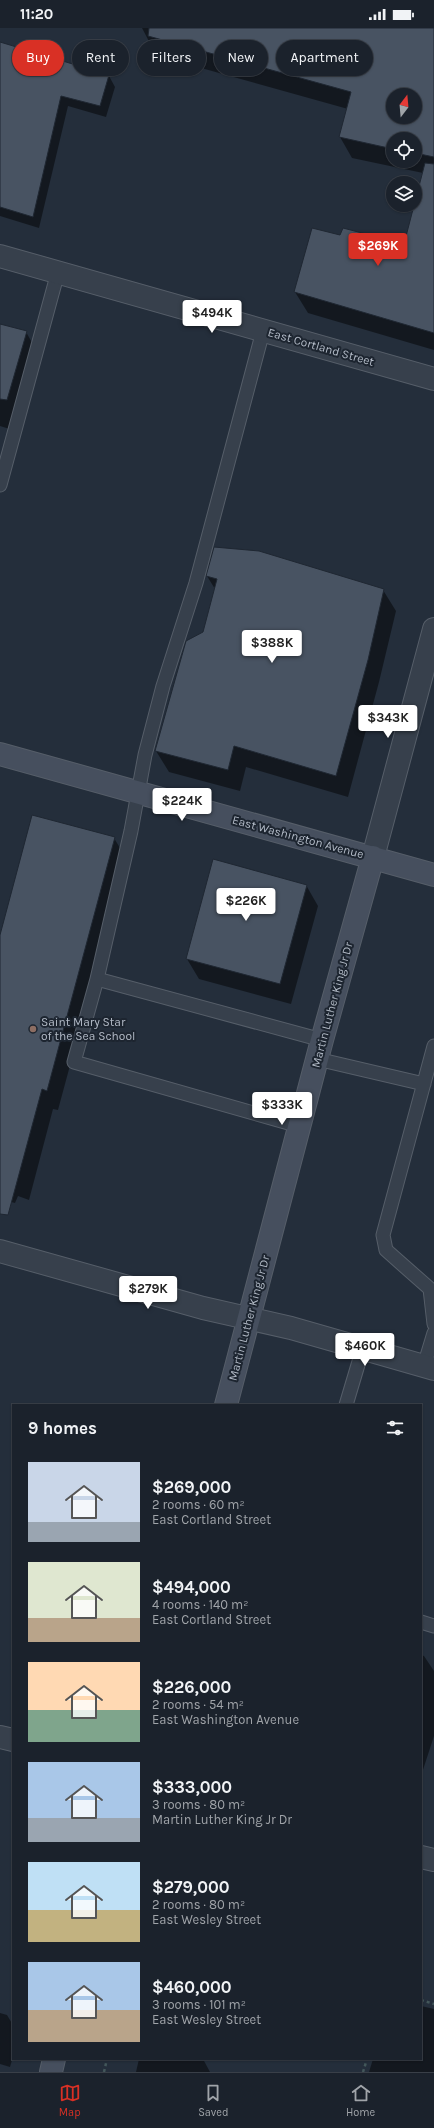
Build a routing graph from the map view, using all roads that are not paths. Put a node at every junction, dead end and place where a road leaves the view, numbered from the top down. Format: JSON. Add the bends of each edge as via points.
{"nodes":[{"id":1,"x":0,"y":256,"type":"edge"},
{"id":2,"x":58,"y":272,"type":"junction"},
{"id":3,"x":263,"y":331,"type":"junction"},
{"id":4,"x":434,"y":379,"type":"edge"},
{"id":5,"x":0,"y":485,"type":"edge"},
{"id":6,"x":434,"y":629,"type":"edge"},
{"id":7,"x":0,"y":754,"type":"edge"},
{"id":8,"x":137,"y":792,"type":"junction"},
{"id":9,"x":373,"y":857,"type":"junction"},
{"id":10,"x":434,"y":875,"type":"edge"},
{"id":11,"x":97,"y":979,"type":"junction"},
{"id":12,"x":434,"y":1046,"type":"edge"},
{"id":13,"x":320,"y":1049,"type":"junction"},
{"id":14,"x":424,"y":1084,"type":"junction"},
{"id":15,"x":299,"y":1126,"type":"junction"},
{"id":16,"x":0,"y":1251,"type":"edge"},
{"id":17,"x":248,"y":1319,"type":"junction"},
{"id":18,"x":434,"y":1324,"type":"edge"},
{"id":19,"x":434,"y":1333,"type":"edge"},
{"id":20,"x":363,"y":1348,"type":"junction"},
{"id":21,"x":429,"y":1367,"type":"edge"},
{"id":22,"x":226,"y":1404,"type":"edge"},
{"id":23,"x":346,"y":1404,"type":"edge"},
{"id":24,"x":422,"y":1622,"type":"edge"},
{"id":25,"x":434,"y":1626,"type":"edge"},
{"id":26,"x":0,"y":1737,"type":"edge"},
{"id":27,"x":12,"y":1740,"type":"edge"},
{"id":28,"x":422,"y":1857,"type":"edge"},
{"id":29,"x":434,"y":1860,"type":"edge"},
{"id":30,"x":54,"y":2060,"type":"edge"},
{"id":31,"x":51,"y":2072,"type":"edge"}],
"edges":[{"from":1,"to":2,"type":"street","name":"East Cortland Street"},
{"from":2,"to":3,"type":"street","name":"East Cortland Street"},
{"from":2,"to":5,"type":"lane"},
{"from":3,"to":4,"type":"street","name":"East Cortland Street"},
{"from":3,"to":8,"type":"lane","via":[[196,583],[163,686]]},
{"from":6,"to":9,"type":"street","name":"Martin Luther King Jr Dr"},
{"from":7,"to":8,"type":"main road","name":"East Washington Avenue"},
{"from":8,"to":9,"type":"main road","name":"East Washington Avenue"},
{"from":8,"to":11,"type":"lane","via":[[131,831]]},
{"from":9,"to":10,"type":"main road","name":"East Washington Avenue"},
{"from":9,"to":13,"type":"main road","name":"Martin Luther King Jr Dr"},
{"from":11,"to":13,"type":"lane"},
{"from":11,"to":15,"type":"lane","via":[[74,1062]]},
{"from":12,"to":14,"type":"lane"},
{"from":13,"to":14,"type":"lane"},
{"from":13,"to":15,"type":"main road","name":"Martin Luther King Jr Dr"},
{"from":14,"to":18,"type":"lane","via":[[383,1235],[386,1250],[430,1290]]},
{"from":15,"to":17,"type":"main road","name":"Martin Luther King Jr Dr"},
{"from":16,"to":17,"type":"street"},
{"from":17,"to":20,"type":"street","via":[[292,1328]]},
{"from":17,"to":22,"type":"main road","name":"Martin Luther King Jr Dr"},
{"from":19,"to":21,"type":"lane"},
{"from":20,"to":21,"type":"street"},
{"from":20,"to":23,"type":"lane"},
{"from":24,"to":25,"type":"lane"},
{"from":26,"to":27,"type":"street"},
{"from":28,"to":29,"type":"street"},
{"from":30,"to":31,"type":"main road"}]}
